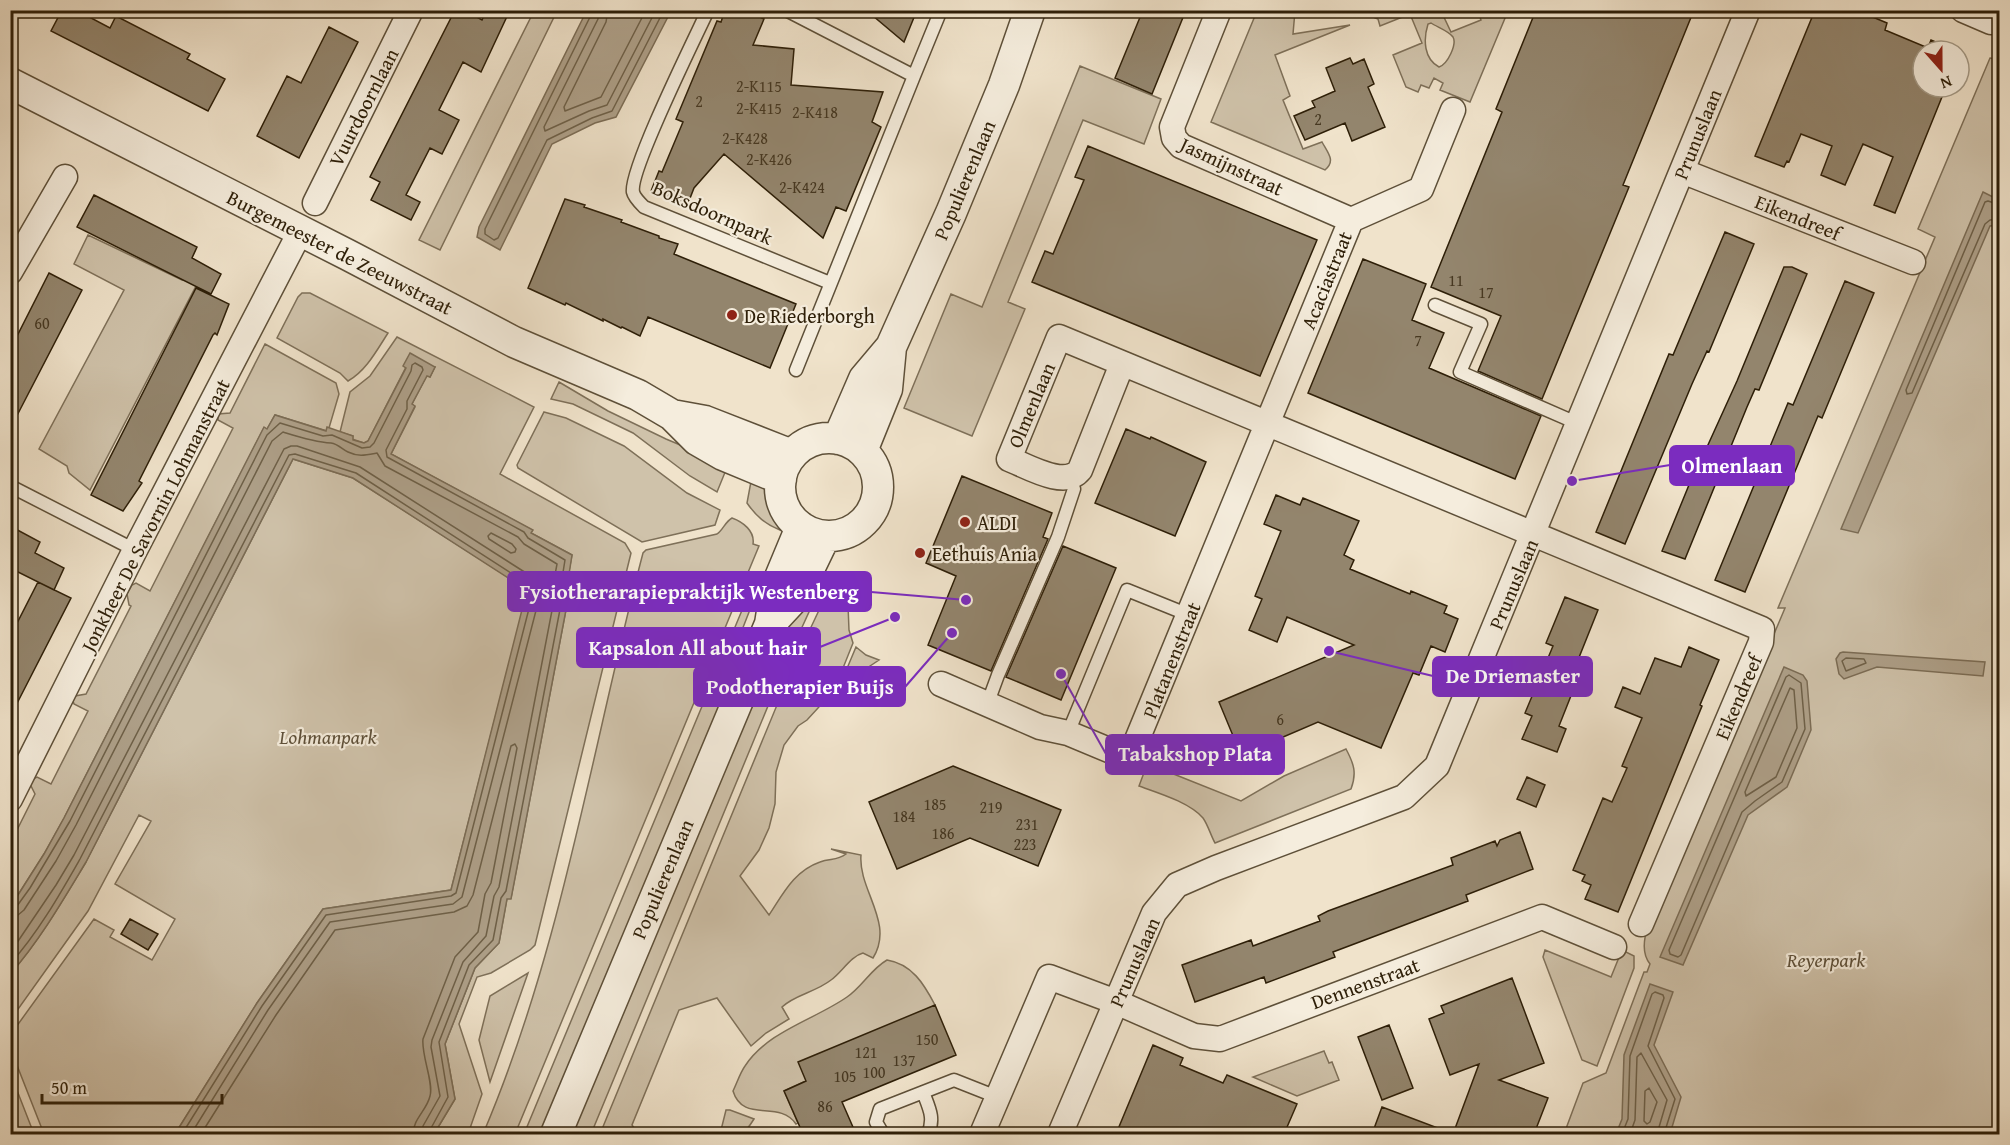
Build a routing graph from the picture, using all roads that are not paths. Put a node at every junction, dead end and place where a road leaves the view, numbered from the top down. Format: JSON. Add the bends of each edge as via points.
{"nodes":[{"id":1,"x":411,"y":10,"type":"edge"},
{"id":2,"x":708,"y":10,"type":"edge"},
{"id":3,"x":786,"y":10,"type":"edge"},
{"id":4,"x":941,"y":10,"type":"edge"},
{"id":5,"x":1030,"y":10,"type":"edge"},
{"id":6,"x":1219,"y":10,"type":"edge"},
{"id":7,"x":1748,"y":10,"type":"edge"},
{"id":8,"x":1963,"y":10,"type":"edge"},
{"id":9,"x":1991,"y":22,"type":"dead end"},
{"id":10,"x":914,"y":76,"type":"junction"},
{"id":11,"x":10,"y":83,"type":"edge"},
{"id":12,"x":1453,"y":110,"type":"dead end"},
{"id":13,"x":1682,"y":171,"type":"junction"},
{"id":14,"x":65,"y":177,"type":"dead end"},
{"id":15,"x":315,"y":203,"type":"dead end"},
{"id":16,"x":1351,"y":220,"type":"junction"},
{"id":17,"x":300,"y":232,"type":"junction"},
{"id":18,"x":1913,"y":262,"type":"dead end"},
{"id":19,"x":10,"y":272,"type":"edge"},
{"id":20,"x":830,"y":283,"type":"junction"},
{"id":21,"x":1435,"y":305,"type":"dead end"},
{"id":22,"x":1122,"y":364,"type":"junction"},
{"id":23,"x":796,"y":370,"type":"dead end"},
{"id":24,"x":1268,"y":424,"type":"junction"},
{"id":25,"x":1579,"y":424,"type":"junction"},
{"id":26,"x":850,"y":445,"type":"junction"},
{"id":27,"x":787,"y":467,"type":"junction"},
{"id":28,"x":1070,"y":478,"type":"junction"},
{"id":29,"x":10,"y":486,"type":"edge"},
{"id":30,"x":813,"y":531,"type":"junction"},
{"id":31,"x":1534,"y":533,"type":"junction"},
{"id":32,"x":135,"y":550,"type":"junction"},
{"id":33,"x":1189,"y":615,"type":"junction"},
{"id":34,"x":941,"y":684,"type":"dead end"},
{"id":35,"x":987,"y":705,"type":"junction"},
{"id":36,"x":1068,"y":733,"type":"junction"},
{"id":37,"x":10,"y":799,"type":"edge"},
{"id":38,"x":1641,"y":924,"type":"dead end"},
{"id":39,"x":1614,"y":947,"type":"dead end"},
{"id":40,"x":1116,"y":1002,"type":"junction"},
{"id":41,"x":923,"y":1092,"type":"junction"},
{"id":42,"x":997,"y":1097,"type":"junction"},
{"id":43,"x":556,"y":1134,"type":"edge"},
{"id":44,"x":883,"y":1134,"type":"edge"},
{"id":45,"x":928,"y":1134,"type":"edge"},
{"id":46,"x":982,"y":1134,"type":"edge"},
{"id":47,"x":1060,"y":1134,"type":"edge"}],
"edges":[{"from":1,"to":15,"type":"street","name":"Vuurdoornlaan"},
{"from":2,"to":20,"type":"lane","name":"Boksdoornpark","via":[[650,137],[633,180],[633,194],[644,207]]},
{"from":3,"to":10,"type":"lane"},
{"from":4,"to":10,"type":"lane"},
{"from":5,"to":26,"type":"street","name":"Populierenlaan","via":[[1000,96],[891,346],[887,389]]},
{"from":6,"to":16,"type":"street","name":"Jasmijnstraat","via":[[1172,127],[1174,138],[1181,146]]},
{"from":7,"to":13,"type":"street","name":"Prunuslaan"},
{"from":8,"to":9,"type":"street"},
{"from":10,"to":20,"type":"lane"},
{"from":11,"to":17,"type":"street","name":"Burgemeester de Zeeuwstraat"},
{"from":12,"to":16,"type":"street","name":"Acaciastraat","via":[[1421,189]]},
{"from":13,"to":18,"type":"street","name":"Eikendreef"},
{"from":13,"to":25,"type":"street","name":"Prunuslaan"},
{"from":14,"to":19,"type":"street"},
{"from":16,"to":24,"type":"street","name":"Acaciastraat"},
{"from":17,"to":27,"type":"street","name":"Burgemeester de Zeeuwstraat","via":[[514,342],[638,395],[672,415],[697,440],[723,455]]},
{"from":17,"to":32,"type":"street","name":"Jonkheer De Savornin Lohmanstraat"},
{"from":20,"to":23,"type":"lane"},
{"from":21,"to":25,"type":"lane","via":[[1481,324],[1460,372]]},
{"from":22,"to":24,"type":"street","name":"Olmenlaan"},
{"from":22,"to":28,"type":"street","via":[[1080,470]]},
{"from":22,"to":28,"type":"street","name":"Olmenlaan","via":[[1059,337],[1009,459],[1056,477]]},
{"from":24,"to":31,"type":"street","name":"Olmenlaan"},
{"from":24,"to":33,"type":"street","name":"Platanenstraat"},
{"from":25,"to":31,"type":"street","name":"Prunuslaan"},
{"from":26,"to":27,"type":"street","via":[[825,438],[813,441],[801,447]]},
{"from":26,"to":30,"type":"street","via":[[871,461],[877,474],[874,507],[852,531],[839,535]]},
{"from":27,"to":30,"type":"street","via":[[781,493],[784,506],[791,517]]},
{"from":28,"to":35,"type":"lane","via":[[1074,489],[1058,537]]},
{"from":29,"to":32,"type":"lane"},
{"from":30,"to":43,"type":"street","name":"Populierenlaan","via":[[796,596],[770,624]]},
{"from":31,"to":38,"type":"street","name":"Eikendreef","via":[[1762,629],[1761,642]]},
{"from":31,"to":40,"type":"street","name":"Prunuslaan","via":[[1437,766],[1404,797],[1177,885],[1154,914]]},
{"from":32,"to":37,"type":"street","name":"Jonkheer De Savornin Lohmanstraat"},
{"from":33,"to":36,"type":"street","name":"Platanenstraat","via":[[1132,752],[1116,753]]},
{"from":33,"to":36,"type":"lane","via":[[1127,590]]},
{"from":34,"to":35,"type":"street","name":"Platanenstraat"},
{"from":35,"to":36,"type":"street","name":"Platanenstraat","via":[[1040,727]]},
{"from":39,"to":40,"type":"street","name":"Dennenstraat","via":[[1542,917],[1220,1039],[1194,1036]]},
{"from":40,"to":42,"type":"street","name":"Dennenstraat","via":[[1049,977]]},
{"from":40,"to":47,"type":"street","name":"Prunuslaan"},
{"from":41,"to":42,"type":"lane","via":[[954,1080]]},
{"from":41,"to":44,"type":"lane","via":[[880,1109],[876,1122]]},
{"from":41,"to":45,"type":"lane","via":[[932,1115]]},
{"from":42,"to":46,"type":"street"}]}
